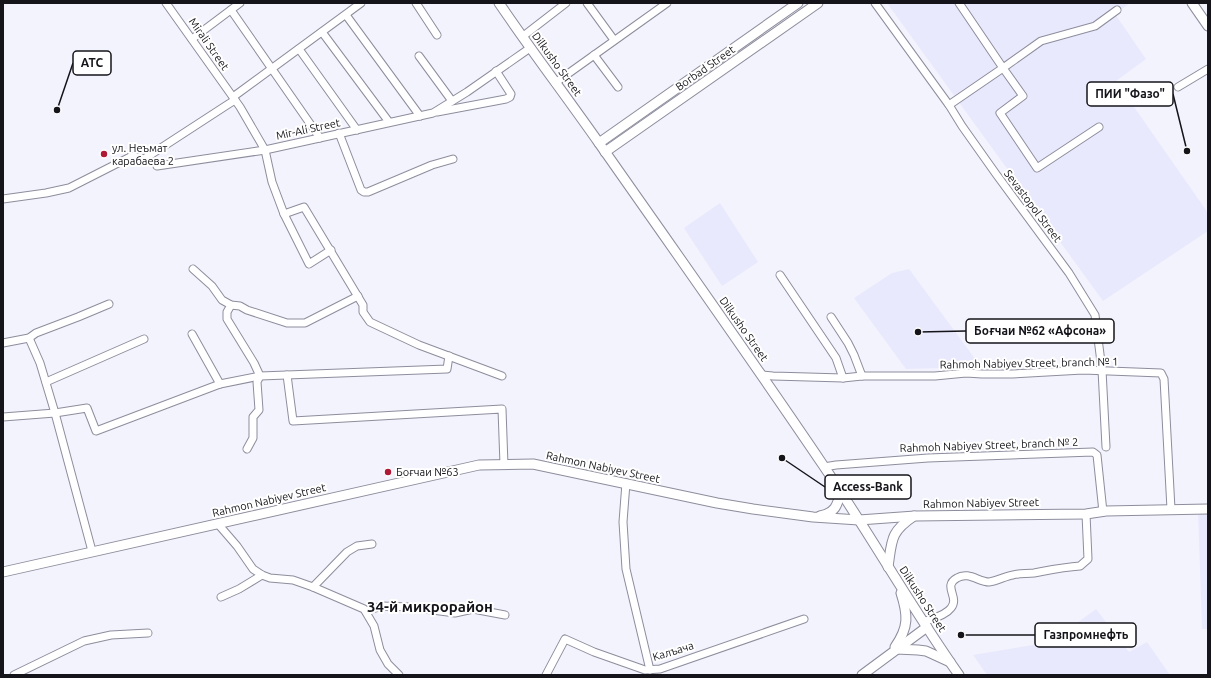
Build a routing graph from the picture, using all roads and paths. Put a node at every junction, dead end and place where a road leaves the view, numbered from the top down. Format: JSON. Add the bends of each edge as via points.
{"nodes":[{"id":1,"x":166,"y":3,"type":"edge"},
{"id":2,"x":240,"y":3,"type":"edge"},
{"id":3,"x":361,"y":3,"type":"edge"},
{"id":4,"x":416,"y":3,"type":"edge"},
{"id":5,"x":499,"y":3,"type":"edge"},
{"id":6,"x":566,"y":3,"type":"edge"},
{"id":7,"x":587,"y":3,"type":"edge"},
{"id":8,"x":667,"y":3,"type":"edge"},
{"id":9,"x":798,"y":3,"type":"edge"},
{"id":10,"x":818,"y":3,"type":"edge"},
{"id":11,"x":875,"y":3,"type":"edge"},
{"id":12,"x":959,"y":3,"type":"edge"},
{"id":13,"x":1192,"y":3,"type":"edge"},
{"id":14,"x":231,"y":10,"type":"junction"},
{"id":15,"x":1117,"y":10,"type":"dead end"},
{"id":16,"x":346,"y":15,"type":"junction"},
{"id":17,"x":1208,"y":26,"type":"edge"},
{"id":18,"x":322,"y":32,"type":"junction"},
{"id":19,"x":437,"y":35,"type":"dead end"},
{"id":20,"x":522,"y":37,"type":"junction"},
{"id":21,"x":192,"y":39,"type":"junction"},
{"id":22,"x":614,"y":40,"type":"junction"},
{"id":23,"x":530,"y":48,"type":"junction"},
{"id":24,"x":299,"y":49,"type":"junction"},
{"id":25,"x":594,"y":55,"type":"junction"},
{"id":26,"x":419,"y":56,"type":"dead end"},
{"id":27,"x":1003,"y":68,"type":"junction"},
{"id":28,"x":271,"y":69,"type":"junction"},
{"id":29,"x":1208,"y":69,"type":"edge"},
{"id":30,"x":496,"y":71,"type":"junction"},
{"id":31,"x":555,"y":83,"type":"junction"},
{"id":32,"x":618,"y":87,"type":"dead end"},
{"id":33,"x":1178,"y":87,"type":"dead end"},
{"id":34,"x":234,"y":99,"type":"junction"},
{"id":35,"x":452,"y":101,"type":"junction"},
{"id":36,"x":949,"y":105,"type":"junction"},
{"id":37,"x":433,"y":113,"type":"junction"},
{"id":38,"x":420,"y":116,"type":"junction"},
{"id":39,"x":389,"y":122,"type":"junction"},
{"id":40,"x":1100,"y":127,"type":"dead end"},
{"id":41,"x":357,"y":130,"type":"junction"},
{"id":42,"x":339,"y":134,"type":"junction"},
{"id":43,"x":320,"y":138,"type":"junction"},
{"id":44,"x":599,"y":143,"type":"junction"},
{"id":45,"x":265,"y":150,"type":"junction"},
{"id":46,"x":605,"y":152,"type":"junction"},
{"id":47,"x":454,"y":159,"type":"dead end"},
{"id":48,"x":157,"y":166,"type":"dead end"},
{"id":49,"x":3,"y":199,"type":"edge"},
{"id":50,"x":284,"y":214,"type":"junction"},
{"id":51,"x":330,"y":250,"type":"junction"},
{"id":52,"x":193,"y":269,"type":"dead end"},
{"id":53,"x":780,"y":275,"type":"dead end"},
{"id":54,"x":358,"y":296,"type":"junction"},
{"id":55,"x":109,"y":304,"type":"dead end"},
{"id":56,"x":231,"y":305,"type":"junction"},
{"id":57,"x":831,"y":317,"type":"dead end"},
{"id":58,"x":192,"y":334,"type":"dead end"},
{"id":59,"x":29,"y":338,"type":"junction"},
{"id":60,"x":144,"y":338,"type":"dead end"},
{"id":61,"x":3,"y":343,"type":"edge"},
{"id":62,"x":449,"y":356,"type":"junction"},
{"id":63,"x":1102,"y":370,"type":"junction"},
{"id":64,"x":287,"y":375,"type":"junction"},
{"id":65,"x":762,"y":375,"type":"junction"},
{"id":66,"x":260,"y":376,"type":"junction"},
{"id":67,"x":502,"y":376,"type":"dead end"},
{"id":68,"x":862,"y":376,"type":"junction"},
{"id":69,"x":843,"y":378,"type":"junction"},
{"id":70,"x":46,"y":382,"type":"junction"},
{"id":71,"x":220,"y":384,"type":"junction"},
{"id":72,"x":55,"y":413,"type":"junction"},
{"id":73,"x":3,"y":417,"type":"edge"},
{"id":74,"x":1106,"y":447,"type":"dead end"},
{"id":75,"x":247,"y":449,"type":"dead end"},
{"id":76,"x":504,"y":465,"type":"junction"},
{"id":77,"x":824,"y":467,"type":"junction"},
{"id":78,"x":626,"y":484,"type":"junction"},
{"id":79,"x":841,"y":492,"type":"junction"},
{"id":80,"x":1208,"y":509,"type":"edge"},
{"id":81,"x":1171,"y":510,"type":"junction"},
{"id":82,"x":1102,"y":512,"type":"junction"},
{"id":83,"x":1086,"y":514,"type":"junction"},
{"id":84,"x":915,"y":516,"type":"junction"},
{"id":85,"x":813,"y":517,"type":"junction"},
{"id":86,"x":859,"y":520,"type":"junction"},
{"id":87,"x":218,"y":524,"type":"junction"},
{"id":88,"x":372,"y":544,"type":"dead end"},
{"id":89,"x":92,"y":551,"type":"junction"},
{"id":90,"x":888,"y":567,"type":"junction"},
{"id":91,"x":3,"y":572,"type":"edge"},
{"id":92,"x":262,"y":575,"type":"junction"},
{"id":93,"x":898,"y":582,"type":"junction"},
{"id":94,"x":313,"y":587,"type":"junction"},
{"id":95,"x":221,"y":597,"type":"dead end"},
{"id":96,"x":366,"y":611,"type":"junction"},
{"id":97,"x":505,"y":615,"type":"dead end"},
{"id":98,"x":804,"y":619,"type":"dead end"},
{"id":99,"x":925,"y":625,"type":"junction"},
{"id":100,"x":148,"y":633,"type":"dead end"},
{"id":101,"x":894,"y":651,"type":"junction"},
{"id":102,"x":950,"y":662,"type":"junction"},
{"id":103,"x":650,"y":670,"type":"junction"},
{"id":104,"x":14,"y":675,"type":"edge"},
{"id":105,"x":399,"y":675,"type":"edge"},
{"id":106,"x":546,"y":675,"type":"edge"},
{"id":107,"x":862,"y":675,"type":"edge"},
{"id":108,"x":959,"y":675,"type":"edge"}],
"edges":[{"from":1,"to":21,"type":"street","name":"Mirali Street"},
{"from":2,"to":14,"type":"street"},
{"from":3,"to":16,"type":"street"},
{"from":4,"to":19,"type":"street"},
{"from":5,"to":20,"type":"main road","name":"Dilkusho Street"},
{"from":6,"to":20,"type":"street"},
{"from":7,"to":22,"type":"street"},
{"from":8,"to":22,"type":"street"},
{"from":9,"to":44,"type":"main road","name":"Borbad Street"},
{"from":10,"to":46,"type":"main road","name":"Borbad Street"},
{"from":11,"to":36,"type":"street","name":"Sevastopol Street"},
{"from":12,"to":27,"type":"street"},
{"from":13,"to":17,"type":"main road"},
{"from":14,"to":21,"type":"street"},
{"from":14,"to":28,"type":"street"},
{"from":15,"to":27,"type":"street","via":[[1095,26],[1042,41]]},
{"from":16,"to":18,"type":"street"},
{"from":16,"to":38,"type":"street"},
{"from":18,"to":24,"type":"street"},
{"from":18,"to":39,"type":"street"},
{"from":20,"to":23,"type":"main road","name":"Dilkusho Street"},
{"from":21,"to":34,"type":"street","name":"Mirali Street"},
{"from":22,"to":25,"type":"street"},
{"from":23,"to":30,"type":"street","name":"Mir-Ali Street"},
{"from":23,"to":31,"type":"main road","name":"Dilkusho Street"},
{"from":24,"to":28,"type":"street"},
{"from":24,"to":41,"type":"street"},
{"from":25,"to":31,"type":"street"},
{"from":25,"to":32,"type":"street"},
{"from":26,"to":35,"type":"street"},
{"from":27,"to":36,"type":"street"},
{"from":27,"to":40,"type":"street","via":[[1023,96],[1000,113],[1037,168]]},
{"from":28,"to":34,"type":"street"},
{"from":28,"to":43,"type":"street"},
{"from":29,"to":33,"type":"street"},
{"from":30,"to":35,"type":"street","name":"Mir-Ali Street"},
{"from":30,"to":37,"type":"street","via":[[511,94],[510,97]]},
{"from":31,"to":44,"type":"main road","name":"Dilkusho Street"},
{"from":34,"to":45,"type":"street","name":"Mir-Ali Street"},
{"from":34,"to":49,"type":"street","via":[[144,158],[132,156],[69,188]]},
{"from":35,"to":37,"type":"street","name":"Mir-Ali Street"},
{"from":36,"to":63,"type":"street","name":"Sevastopol Street","via":[[1069,273],[1095,315]]},
{"from":37,"to":38,"type":"street","name":"Mir-Ali Street"},
{"from":38,"to":39,"type":"street","name":"Mir-Ali Street"},
{"from":39,"to":41,"type":"street","name":"Mir-Ali Street"},
{"from":41,"to":42,"type":"street","name":"Mir-Ali Street"},
{"from":42,"to":43,"type":"street","name":"Mir-Ali Street"},
{"from":42,"to":47,"type":"street","via":[[364,192]]},
{"from":43,"to":45,"type":"street","name":"Mir-Ali Street"},
{"from":44,"to":46,"type":"main road","name":"Dilkusho Street"},
{"from":45,"to":48,"type":"street"},
{"from":45,"to":50,"type":"street","via":[[272,182]]},
{"from":46,"to":65,"type":"main road","name":"Dilkusho Street"},
{"from":50,"to":51,"type":"street","via":[[304,207]]},
{"from":50,"to":51,"type":"street","via":[[309,264]]},
{"from":51,"to":54,"type":"street"},
{"from":52,"to":56,"type":"street","via":[[212,286],[222,300]]},
{"from":53,"to":69,"type":"street","via":[[836,358]]},
{"from":54,"to":56,"type":"street","via":[[305,323],[287,323]]},
{"from":54,"to":62,"type":"street","via":[[363,305],[363,312],[370,322]]},
{"from":55,"to":59,"type":"street"},
{"from":56,"to":66,"type":"street","via":[[227,319]]},
{"from":57,"to":68,"type":"street","via":[[851,349]]},
{"from":58,"to":71,"type":"street"},
{"from":59,"to":61,"type":"street"},
{"from":59,"to":70,"type":"street"},
{"from":60,"to":70,"type":"street"},
{"from":62,"to":64,"type":"street","via":[[447,369]]},
{"from":62,"to":67,"type":"street"},
{"from":63,"to":68,"type":"street","name":"Rahmoh Nabiyev Street, branch № 1"},
{"from":63,"to":74,"type":"street","name":"Sevastopol Street"},
{"from":63,"to":81,"type":"street","name":"Rahmoh Nabiyev Street, branch № 1","via":[[1161,373],[1164,379]]},
{"from":64,"to":66,"type":"street"},
{"from":64,"to":76,"type":"street","via":[[293,421],[502,409]]},
{"from":65,"to":69,"type":"street","name":"Rahmoh Nabiyev Street, branch № 1"},
{"from":65,"to":77,"type":"main road","name":"Dilkusho Street"},
{"from":66,"to":71,"type":"street"},
{"from":66,"to":75,"type":"street","via":[[257,382],[259,410],[253,417],[253,438]]},
{"from":68,"to":69,"type":"street","name":"Rahmoh Nabiyev Street, branch № 1"},
{"from":70,"to":72,"type":"street"},
{"from":71,"to":72,"type":"street","via":[[96,431],[87,408]]},
{"from":72,"to":73,"type":"street"},
{"from":72,"to":89,"type":"street"},
{"from":76,"to":78,"type":"main road","name":"Rahmon Nabiyev Street","via":[[533,464]]},
{"from":76,"to":87,"type":"main road","name":"Rahmon Nabiyev Street","via":[[479,465]]},
{"from":77,"to":79,"type":"main road","name":"Dilkusho Street"},
{"from":77,"to":82,"type":"street","name":"Rahmoh Nabiyev Street, branch № 2","via":[[928,458],[1093,452],[1097,455]]},
{"from":78,"to":85,"type":"main road","name":"Rahmon Nabiyev Street","via":[[717,503]]},
{"from":78,"to":103,"type":"street","via":[[623,522],[626,569]]},
{"from":79,"to":85,"type":"main road","via":[[833,510]]},
{"from":79,"to":86,"type":"main road","name":"Dilkusho Street"},
{"from":80,"to":81,"type":"main road","name":"Rahmon Nabiyev Street"},
{"from":81,"to":82,"type":"main road","name":"Rahmon Nabiyev Street"},
{"from":82,"to":83,"type":"main road","name":"Rahmon Nabiyev Street"},
{"from":83,"to":84,"type":"main road","name":"Rahmon Nabiyev Street"},
{"from":83,"to":99,"type":"street","via":[[1088,558],[1080,566],[1012,575],[987,582],[975,577],[958,577],[951,582],[954,597],[951,608],[931,618]]},
{"from":84,"to":86,"type":"main road","name":"Rahmon Nabiyev Street"},
{"from":84,"to":90,"type":"main road","via":[[896,531]]},
{"from":85,"to":86,"type":"main road","name":"Rahmon Nabiyev Street"},
{"from":86,"to":90,"type":"main road","name":"Dilkusho Street"},
{"from":87,"to":89,"type":"main road","name":"Rahmon Nabiyev Street"},
{"from":87,"to":92,"type":"street","via":[[253,569]]},
{"from":88,"to":94,"type":"street","via":[[357,546],[347,552]]},
{"from":89,"to":91,"type":"main road","name":"Rahmon Nabiyev Street"},
{"from":90,"to":93,"type":"main road","name":"Dilkusho Street"},
{"from":92,"to":94,"type":"street","via":[[293,580]]},
{"from":92,"to":95,"type":"street"},
{"from":93,"to":99,"type":"main road","name":"Dilkusho Street"},
{"from":93,"to":101,"type":"main road","via":[[906,610],[906,623]]},
{"from":94,"to":96,"type":"street"},
{"from":96,"to":97,"type":"street","via":[[382,606],[455,613],[473,609]]},
{"from":96,"to":105,"type":"street","via":[[374,626],[385,660]]},
{"from":98,"to":103,"type":"street","name":"Калъача","via":[[660,669]]},
{"from":99,"to":101,"type":"main road"},
{"from":99,"to":102,"type":"main road","name":"Dilkusho Street"},
{"from":100,"to":104,"type":"street","via":[[111,634],[84,641]]},
{"from":101,"to":102,"type":"main road","via":[[926,651]]},
{"from":101,"to":107,"type":"main road"},
{"from":102,"to":108,"type":"main road","name":"Dilkusho Street"},
{"from":103,"to":106,"type":"street","name":"Калъача","via":[[623,664],[565,639]]}]}
